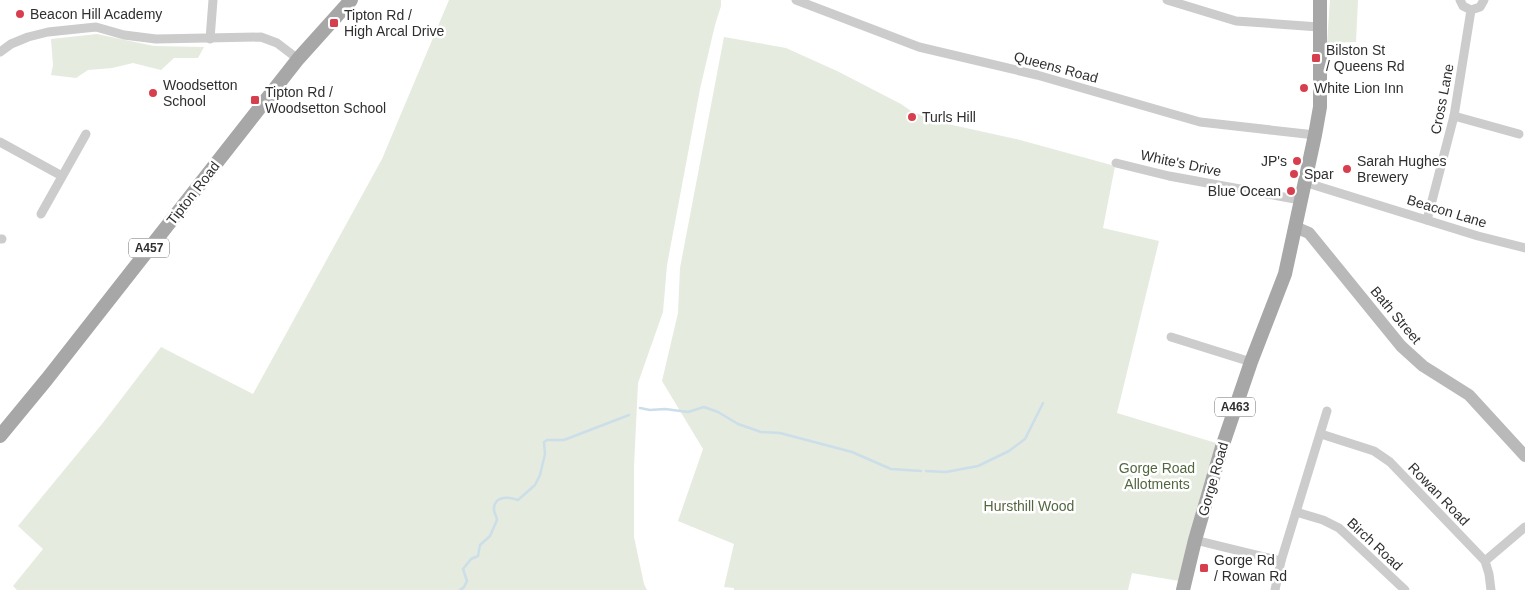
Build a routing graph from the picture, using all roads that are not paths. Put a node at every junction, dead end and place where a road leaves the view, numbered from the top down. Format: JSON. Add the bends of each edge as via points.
{"nodes":[{"id":1,"x":214,"y":0,"type":"edge"},
{"id":2,"x":351,"y":0,"type":"edge"},
{"id":3,"x":796,"y":0,"type":"edge"},
{"id":4,"x":1167,"y":0,"type":"edge"},
{"id":5,"x":1320,"y":0,"type":"edge"},
{"id":6,"x":1460,"y":0,"type":"edge"},
{"id":7,"x":1484,"y":0,"type":"edge"},
{"id":8,"x":1471,"y":10,"type":"junction"},
{"id":9,"x":1319,"y":28,"type":"junction"},
{"id":10,"x":210,"y":39,"type":"junction"},
{"id":11,"x":0,"y":52,"type":"edge"},
{"id":12,"x":298,"y":59,"type":"junction"},
{"id":13,"x":1454,"y":116,"type":"junction"},
{"id":14,"x":86,"y":134,"type":"dead end"},
{"id":15,"x":1519,"y":134,"type":"dead end"},
{"id":16,"x":1315,"y":135,"type":"junction"},
{"id":17,"x":0,"y":142,"type":"edge"},
{"id":18,"x":1116,"y":163,"type":"dead end"},
{"id":19,"x":62,"y":176,"type":"junction"},
{"id":20,"x":1304,"y":182,"type":"junction"},
{"id":21,"x":1300,"y":200,"type":"junction"},
{"id":22,"x":41,"y":214,"type":"dead end"},
{"id":23,"x":1427,"y":220,"type":"junction"},
{"id":24,"x":1295,"y":227,"type":"junction"},
{"id":25,"x":1525,"y":248,"type":"edge"},
{"id":26,"x":1170,"y":337,"type":"dead end"},
{"id":27,"x":1251,"y":362,"type":"junction"},
{"id":28,"x":1327,"y":411,"type":"dead end"},
{"id":29,"x":1321,"y":434,"type":"junction"},
{"id":30,"x":0,"y":436,"type":"edge"},
{"id":31,"x":1525,"y":456,"type":"edge"},
{"id":32,"x":1296,"y":512,"type":"junction"},
{"id":33,"x":1525,"y":527,"type":"edge"},
{"id":34,"x":1195,"y":540,"type":"junction"},
{"id":35,"x":1485,"y":561,"type":"junction"},
{"id":36,"x":1281,"y":562,"type":"junction"},
{"id":37,"x":1183,"y":590,"type":"edge"},
{"id":38,"x":1275,"y":590,"type":"edge"},
{"id":39,"x":1405,"y":590,"type":"edge"},
{"id":40,"x":1491,"y":590,"type":"edge"}],
"edges":[{"from":1,"to":10,"type":"street"},
{"from":2,"to":12,"type":"main road","name":"Tipton Road","number":"A457"},
{"from":3,"to":16,"type":"street","name":"Queens Road","via":[[919,47],[1037,75],[1200,122]]},
{"from":4,"to":9,"type":"street","via":[[1236,21]]},
{"from":5,"to":9,"type":"main road","number":"A463"},
{"from":6,"to":8,"type":"street"},
{"from":7,"to":8,"type":"street","via":[[1480,7]]},
{"from":8,"to":13,"type":"street","name":"Cross Lane"},
{"from":9,"to":16,"type":"main road","number":"A463","via":[[1320,107]]},
{"from":10,"to":11,"type":"street","via":[[156,40],[87,27],[28,37]]},
{"from":10,"to":12,"type":"street","via":[[260,37],[277,43]]},
{"from":12,"to":30,"type":"main road","name":"Tipton Road","number":"A457","via":[[48,380]]},
{"from":13,"to":15,"type":"street"},
{"from":13,"to":23,"type":"street","name":"Cross Lane"},
{"from":14,"to":19,"type":"street"},
{"from":16,"to":20,"type":"main road","number":"A463"},
{"from":17,"to":19,"type":"street"},
{"from":18,"to":21,"type":"street","name":"White's Drive"},
{"from":19,"to":22,"type":"street"},
{"from":20,"to":21,"type":"main road","number":"A463"},
{"from":20,"to":23,"type":"street","name":"Beacon Lane"},
{"from":21,"to":24,"type":"main road","number":"A463"},
{"from":23,"to":25,"type":"street","name":"Beacon Lane"},
{"from":24,"to":27,"type":"main road","name":"Gorge Road","number":"A463","via":[[1282,282]]},
{"from":24,"to":31,"type":"street","name":"Bath Street","via":[[1308,233],[1401,346],[1424,366],[1469,395]]},
{"from":26,"to":27,"type":"street"},
{"from":27,"to":34,"type":"main road","name":"Gorge Road","number":"A463"},
{"from":28,"to":29,"type":"street"},
{"from":29,"to":32,"type":"street"},
{"from":29,"to":35,"type":"street","name":"Rowan Road","via":[[1374,451],[1390,462]]},
{"from":32,"to":36,"type":"street"},
{"from":32,"to":39,"type":"street","name":"Birch Road","via":[[1339,528]]},
{"from":33,"to":35,"type":"street"},
{"from":34,"to":36,"type":"street"},
{"from":34,"to":37,"type":"main road","name":"Gorge Road","number":"A463"},
{"from":35,"to":40,"type":"street"},
{"from":36,"to":38,"type":"street"}]}
